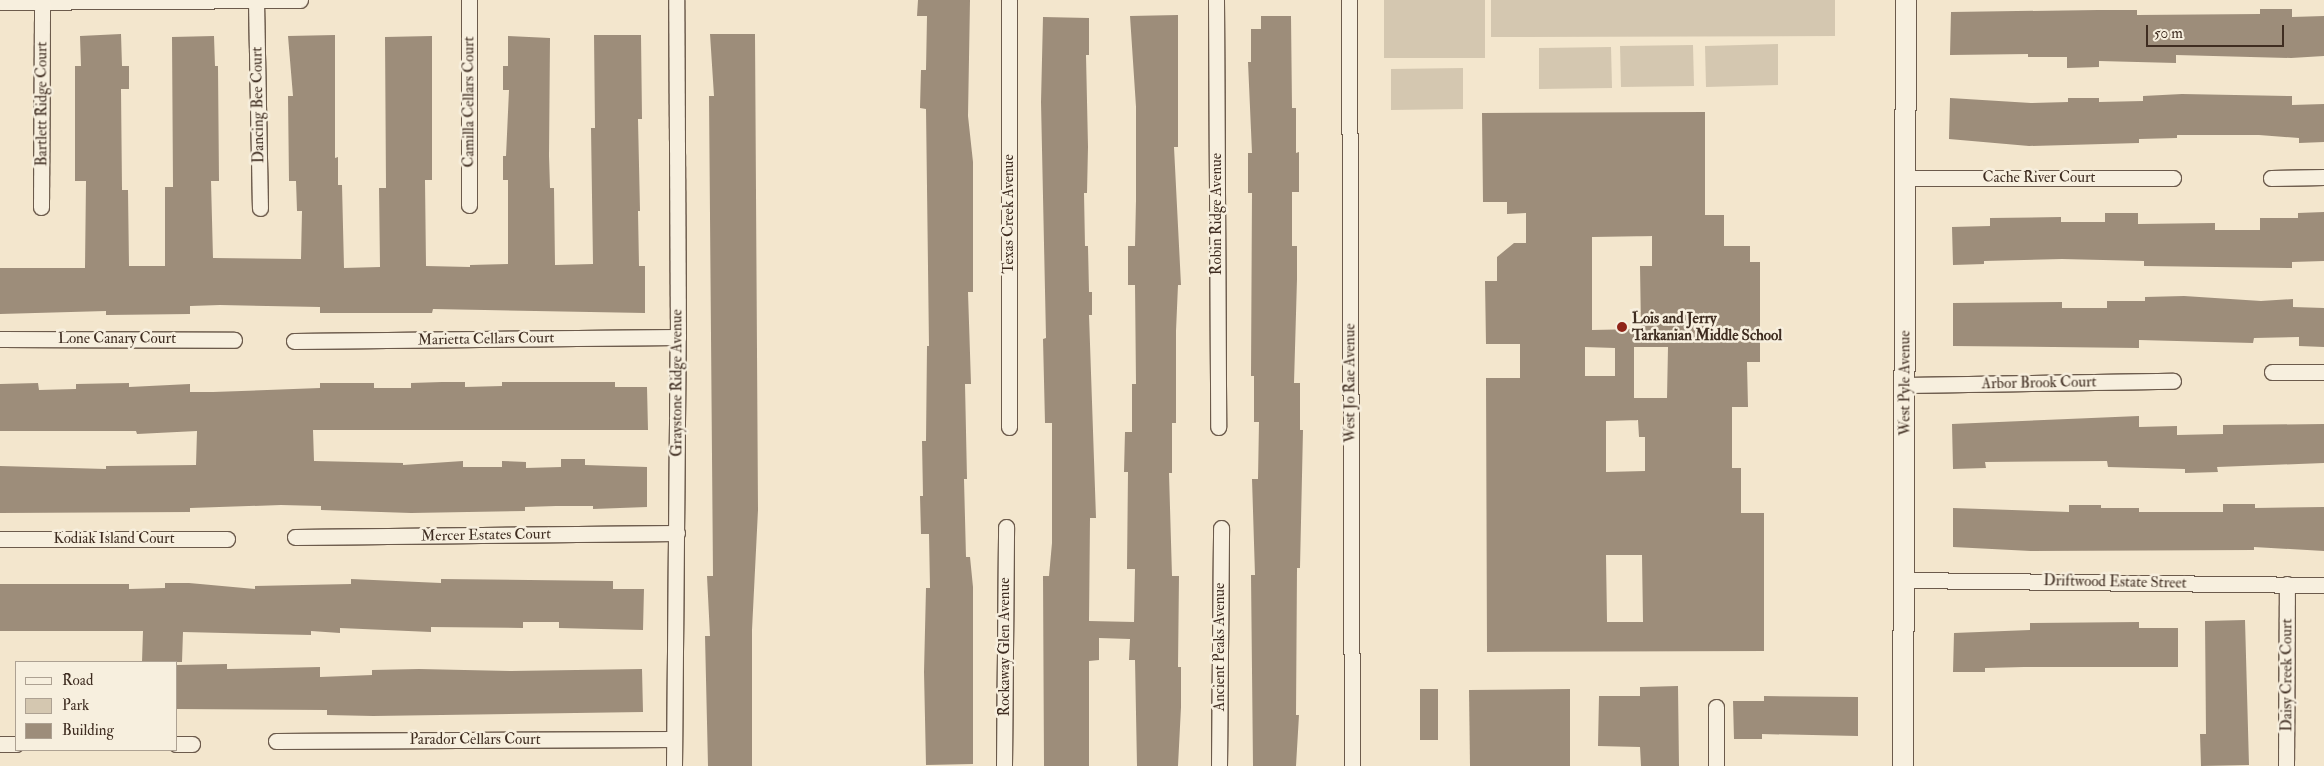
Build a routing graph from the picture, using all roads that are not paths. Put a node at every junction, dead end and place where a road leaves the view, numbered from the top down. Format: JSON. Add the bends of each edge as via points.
{"nodes":[{"id":1,"x":300,"y":0,"type":"edge"},
{"id":2,"x":469,"y":0,"type":"edge"},
{"id":3,"x":676,"y":0,"type":"edge"},
{"id":4,"x":1009,"y":0,"type":"edge"},
{"id":5,"x":1216,"y":0,"type":"edge"},
{"id":6,"x":1349,"y":0,"type":"edge"},
{"id":7,"x":1906,"y":0,"type":"edge"},
{"id":8,"x":256,"y":1,"type":"edge"},
{"id":9,"x":0,"y":2,"type":"edge"},
{"id":10,"x":42,"y":2,"type":"junction"},
{"id":11,"x":2324,"y":177,"type":"edge"},
{"id":12,"x":1904,"y":178,"type":"junction"},
{"id":13,"x":2173,"y":178,"type":"dead end"},
{"id":14,"x":2271,"y":178,"type":"dead end"},
{"id":15,"x":469,"y":205,"type":"dead end"},
{"id":16,"x":41,"y":207,"type":"dead end"},
{"id":17,"x":260,"y":208,"type":"dead end"},
{"id":18,"x":678,"y":336,"type":"junction"},
{"id":19,"x":0,"y":339,"type":"edge"},
{"id":20,"x":234,"y":340,"type":"dead end"},
{"id":21,"x":294,"y":341,"type":"dead end"},
{"id":22,"x":2272,"y":372,"type":"dead end"},
{"id":23,"x":2324,"y":372,"type":"edge"},
{"id":24,"x":2173,"y":381,"type":"dead end"},
{"id":25,"x":1905,"y":384,"type":"junction"},
{"id":26,"x":1009,"y":427,"type":"dead end"},
{"id":27,"x":1218,"y":427,"type":"dead end"},
{"id":28,"x":1006,"y":527,"type":"dead end"},
{"id":29,"x":1221,"y":528,"type":"dead end"},
{"id":30,"x":677,"y":534,"type":"junction"},
{"id":31,"x":295,"y":537,"type":"dead end"},
{"id":32,"x":0,"y":539,"type":"edge"},
{"id":33,"x":227,"y":539,"type":"dead end"},
{"id":34,"x":1906,"y":580,"type":"junction"},
{"id":35,"x":2287,"y":584,"type":"junction"},
{"id":36,"x":2324,"y":584,"type":"edge"},
{"id":37,"x":1716,"y":707,"type":"dead end"},
{"id":38,"x":674,"y":739,"type":"junction"},
{"id":39,"x":276,"y":741,"type":"dead end"},
{"id":40,"x":0,"y":744,"type":"edge"},
{"id":41,"x":15,"y":744,"type":"edge"},
{"id":42,"x":178,"y":744,"type":"edge"},
{"id":43,"x":192,"y":744,"type":"dead end"},
{"id":44,"x":674,"y":766,"type":"edge"},
{"id":45,"x":1004,"y":766,"type":"edge"},
{"id":46,"x":1219,"y":766,"type":"edge"},
{"id":47,"x":1352,"y":766,"type":"edge"},
{"id":48,"x":1716,"y":766,"type":"edge"},
{"id":49,"x":1903,"y":766,"type":"edge"},
{"id":50,"x":2286,"y":766,"type":"edge"}],
"edges":[{"from":1,"to":8,"type":"street"},
{"from":2,"to":15,"type":"street","name":"Camilla Cellars Court"},
{"from":3,"to":18,"type":"street","name":"Graystone Ridge Avenue"},
{"from":4,"to":26,"type":"street","name":"Texas Creek Avenue"},
{"from":5,"to":27,"type":"street","name":"Robin Ridge Avenue"},
{"from":6,"to":47,"type":"street","name":"West Jo Rae Avenue"},
{"from":7,"to":12,"type":"street","name":"West Pyle Avenue"},
{"from":8,"to":10,"type":"street"},
{"from":8,"to":17,"type":"street","name":"Dancing Bee Court"},
{"from":9,"to":10,"type":"street"},
{"from":10,"to":16,"type":"street","name":"Bartlett Ridge Court"},
{"from":11,"to":14,"type":"street"},
{"from":12,"to":13,"type":"street","name":"Cache River Court"},
{"from":12,"to":25,"type":"street","name":"West Pyle Avenue"},
{"from":18,"to":21,"type":"street","name":"Marietta Cellars Court"},
{"from":18,"to":30,"type":"street","name":"Graystone Ridge Avenue"},
{"from":19,"to":20,"type":"street","name":"Lone Canary Court"},
{"from":22,"to":23,"type":"street"},
{"from":24,"to":25,"type":"street","name":"Arbor Brook Court"},
{"from":25,"to":34,"type":"street","name":"West Pyle Avenue"},
{"from":28,"to":45,"type":"street","name":"Rockaway Glen Avenue"},
{"from":29,"to":46,"type":"street","name":"Ancient Peaks Avenue"},
{"from":30,"to":31,"type":"street","name":"Mercer Estates Court"},
{"from":30,"to":38,"type":"street","name":"Graystone Ridge Avenue"},
{"from":32,"to":33,"type":"street","name":"Kodiak Island Court"},
{"from":34,"to":35,"type":"street","name":"Driftwood Estate Street"},
{"from":34,"to":49,"type":"street","name":"West Pyle Avenue"},
{"from":35,"to":36,"type":"street","name":"Driftwood Estate Street"},
{"from":35,"to":50,"type":"street","name":"Daisy Creek Court"},
{"from":37,"to":48,"type":"street"},
{"from":38,"to":39,"type":"street","name":"Parador Cellars Court"},
{"from":38,"to":44,"type":"street","name":"Graystone Ridge Avenue"},
{"from":40,"to":41,"type":"street"},
{"from":42,"to":43,"type":"street"}]}
